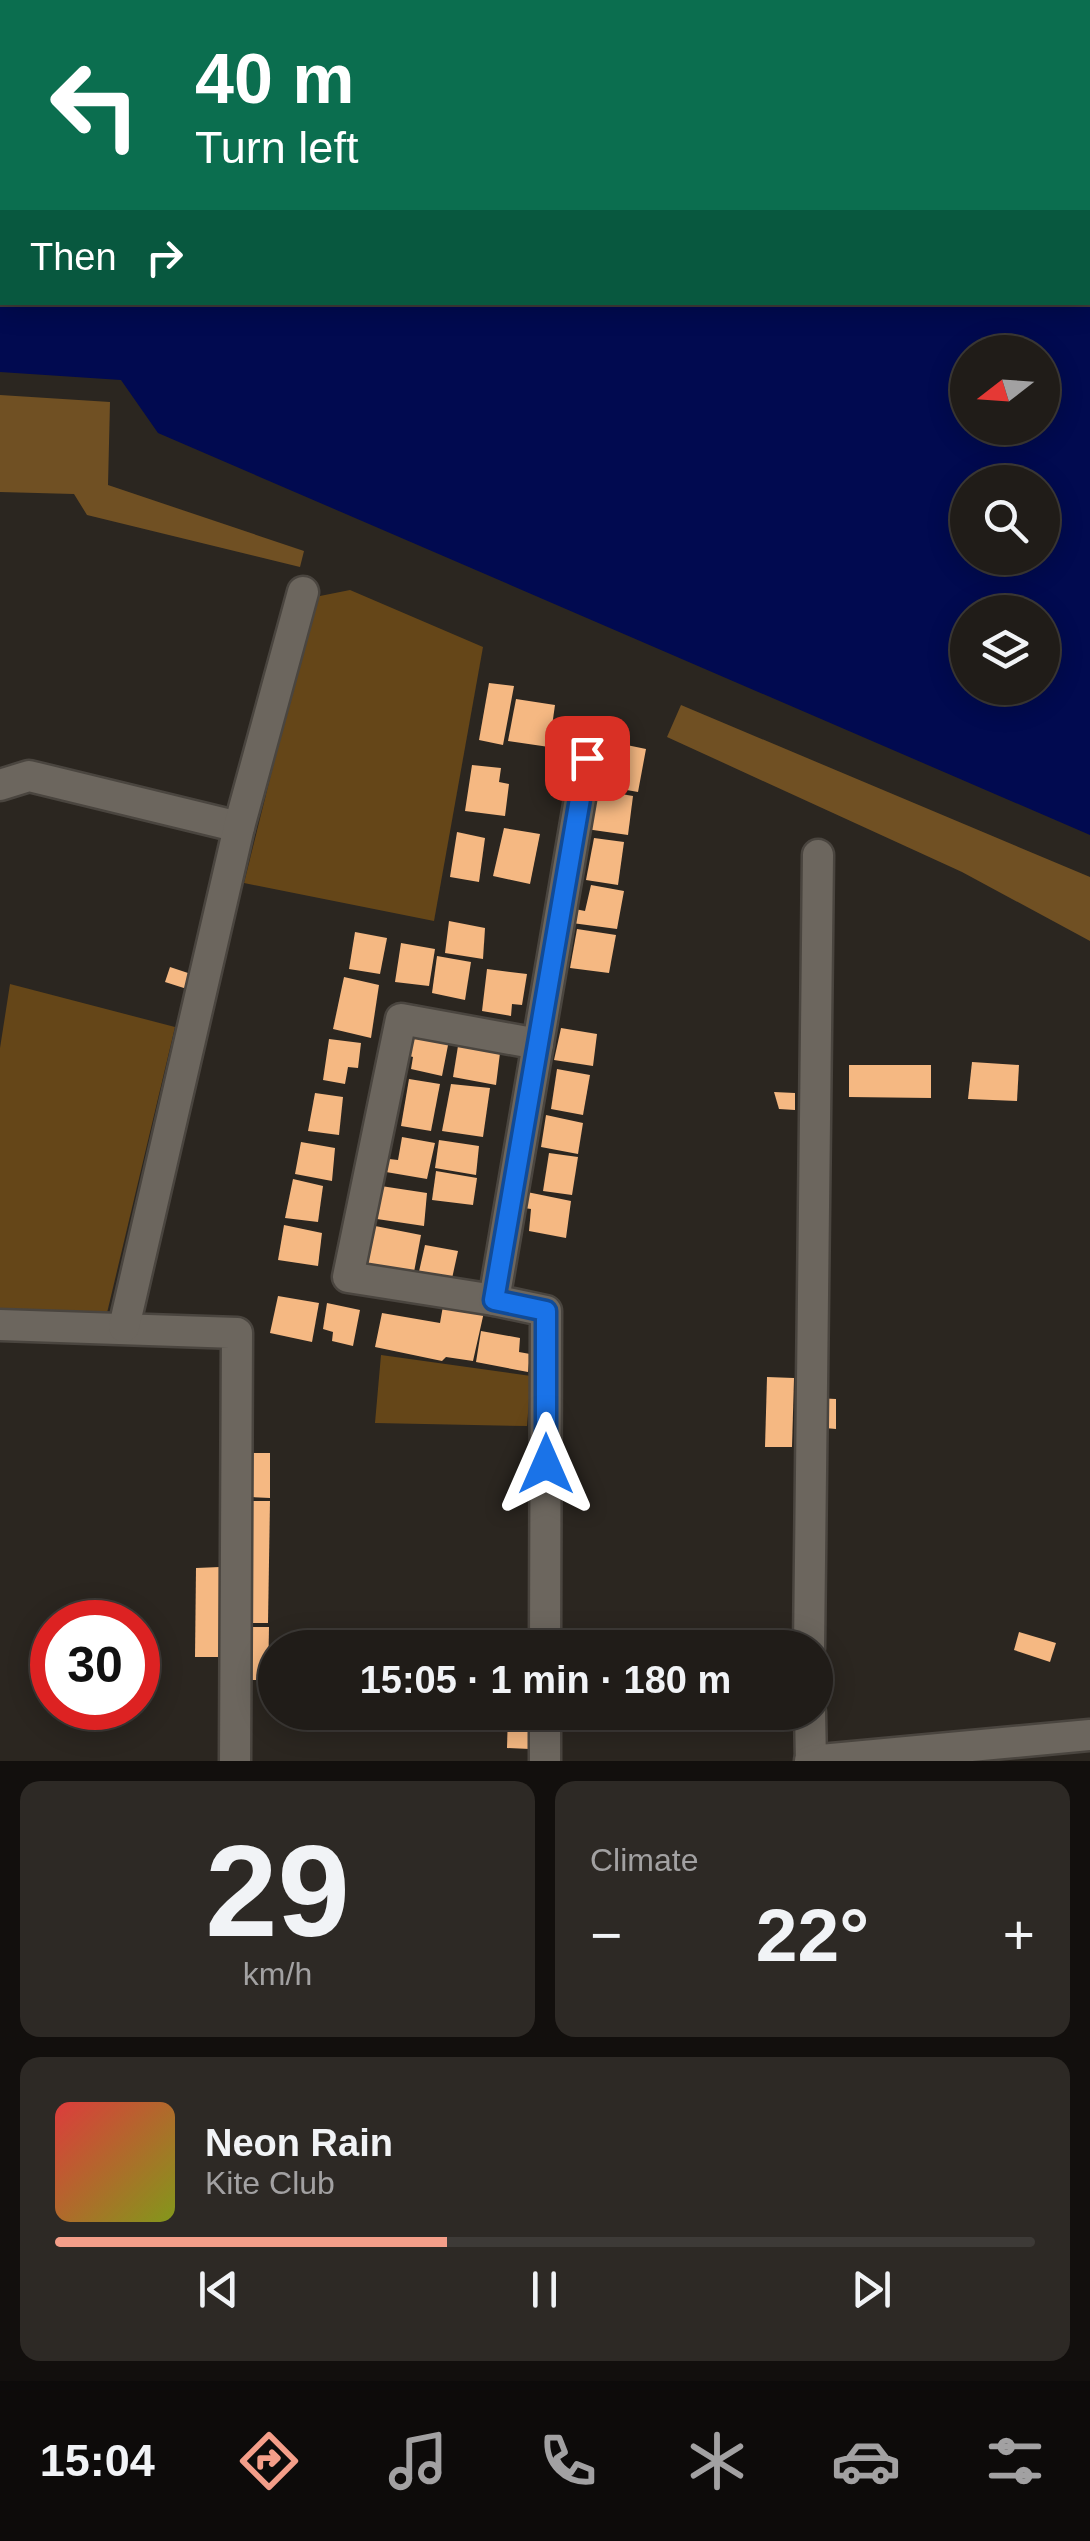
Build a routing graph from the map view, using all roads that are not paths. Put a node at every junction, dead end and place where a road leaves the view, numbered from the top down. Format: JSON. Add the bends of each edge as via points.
{"nodes":[{"id":1,"x":303,"y":592,"type":"dead end"},
{"id":2,"x":587,"y":758,"type":"dead end"},
{"id":3,"x":0,"y":785,"type":"edge"},
{"id":4,"x":239,"y":827,"type":"junction"},
{"id":5,"x":818,"y":854,"type":"dead end"},
{"id":6,"x":538,"y":1044,"type":"junction"},
{"id":7,"x":494,"y":1300,"type":"junction"},
{"id":8,"x":0,"y":1324,"type":"edge"},
{"id":9,"x":124,"y":1327,"type":"junction"},
{"id":10,"x":545,"y":1630,"type":"edge"},
{"id":11,"x":809,"y":1630,"type":"edge"},
{"id":12,"x":545,"y":1730,"type":"edge"},
{"id":13,"x":810,"y":1730,"type":"edge"},
{"id":14,"x":1090,"y":1736,"type":"edge"},
{"id":15,"x":235,"y":1761,"type":"edge"},
{"id":16,"x":545,"y":1761,"type":"edge"},
{"id":17,"x":810,"y":1761,"type":"edge"}],
"edges":[{"from":1,"to":4,"type":"street"},
{"from":2,"to":6,"type":"street"},
{"from":3,"to":4,"type":"street","via":[[29,776]]},
{"from":4,"to":9,"type":"street"},
{"from":5,"to":11,"type":"street"},
{"from":6,"to":7,"type":"street"},
{"from":6,"to":7,"type":"street","via":[[401,1019],[348,1277]]},
{"from":7,"to":10,"type":"street","via":[[546,1311]]},
{"from":8,"to":9,"type":"street"},
{"from":9,"to":15,"type":"street","via":[[237,1333]]},
{"from":12,"to":16,"type":"street"},
{"from":13,"to":17,"type":"street"},
{"from":14,"to":17,"type":"street"}]}
